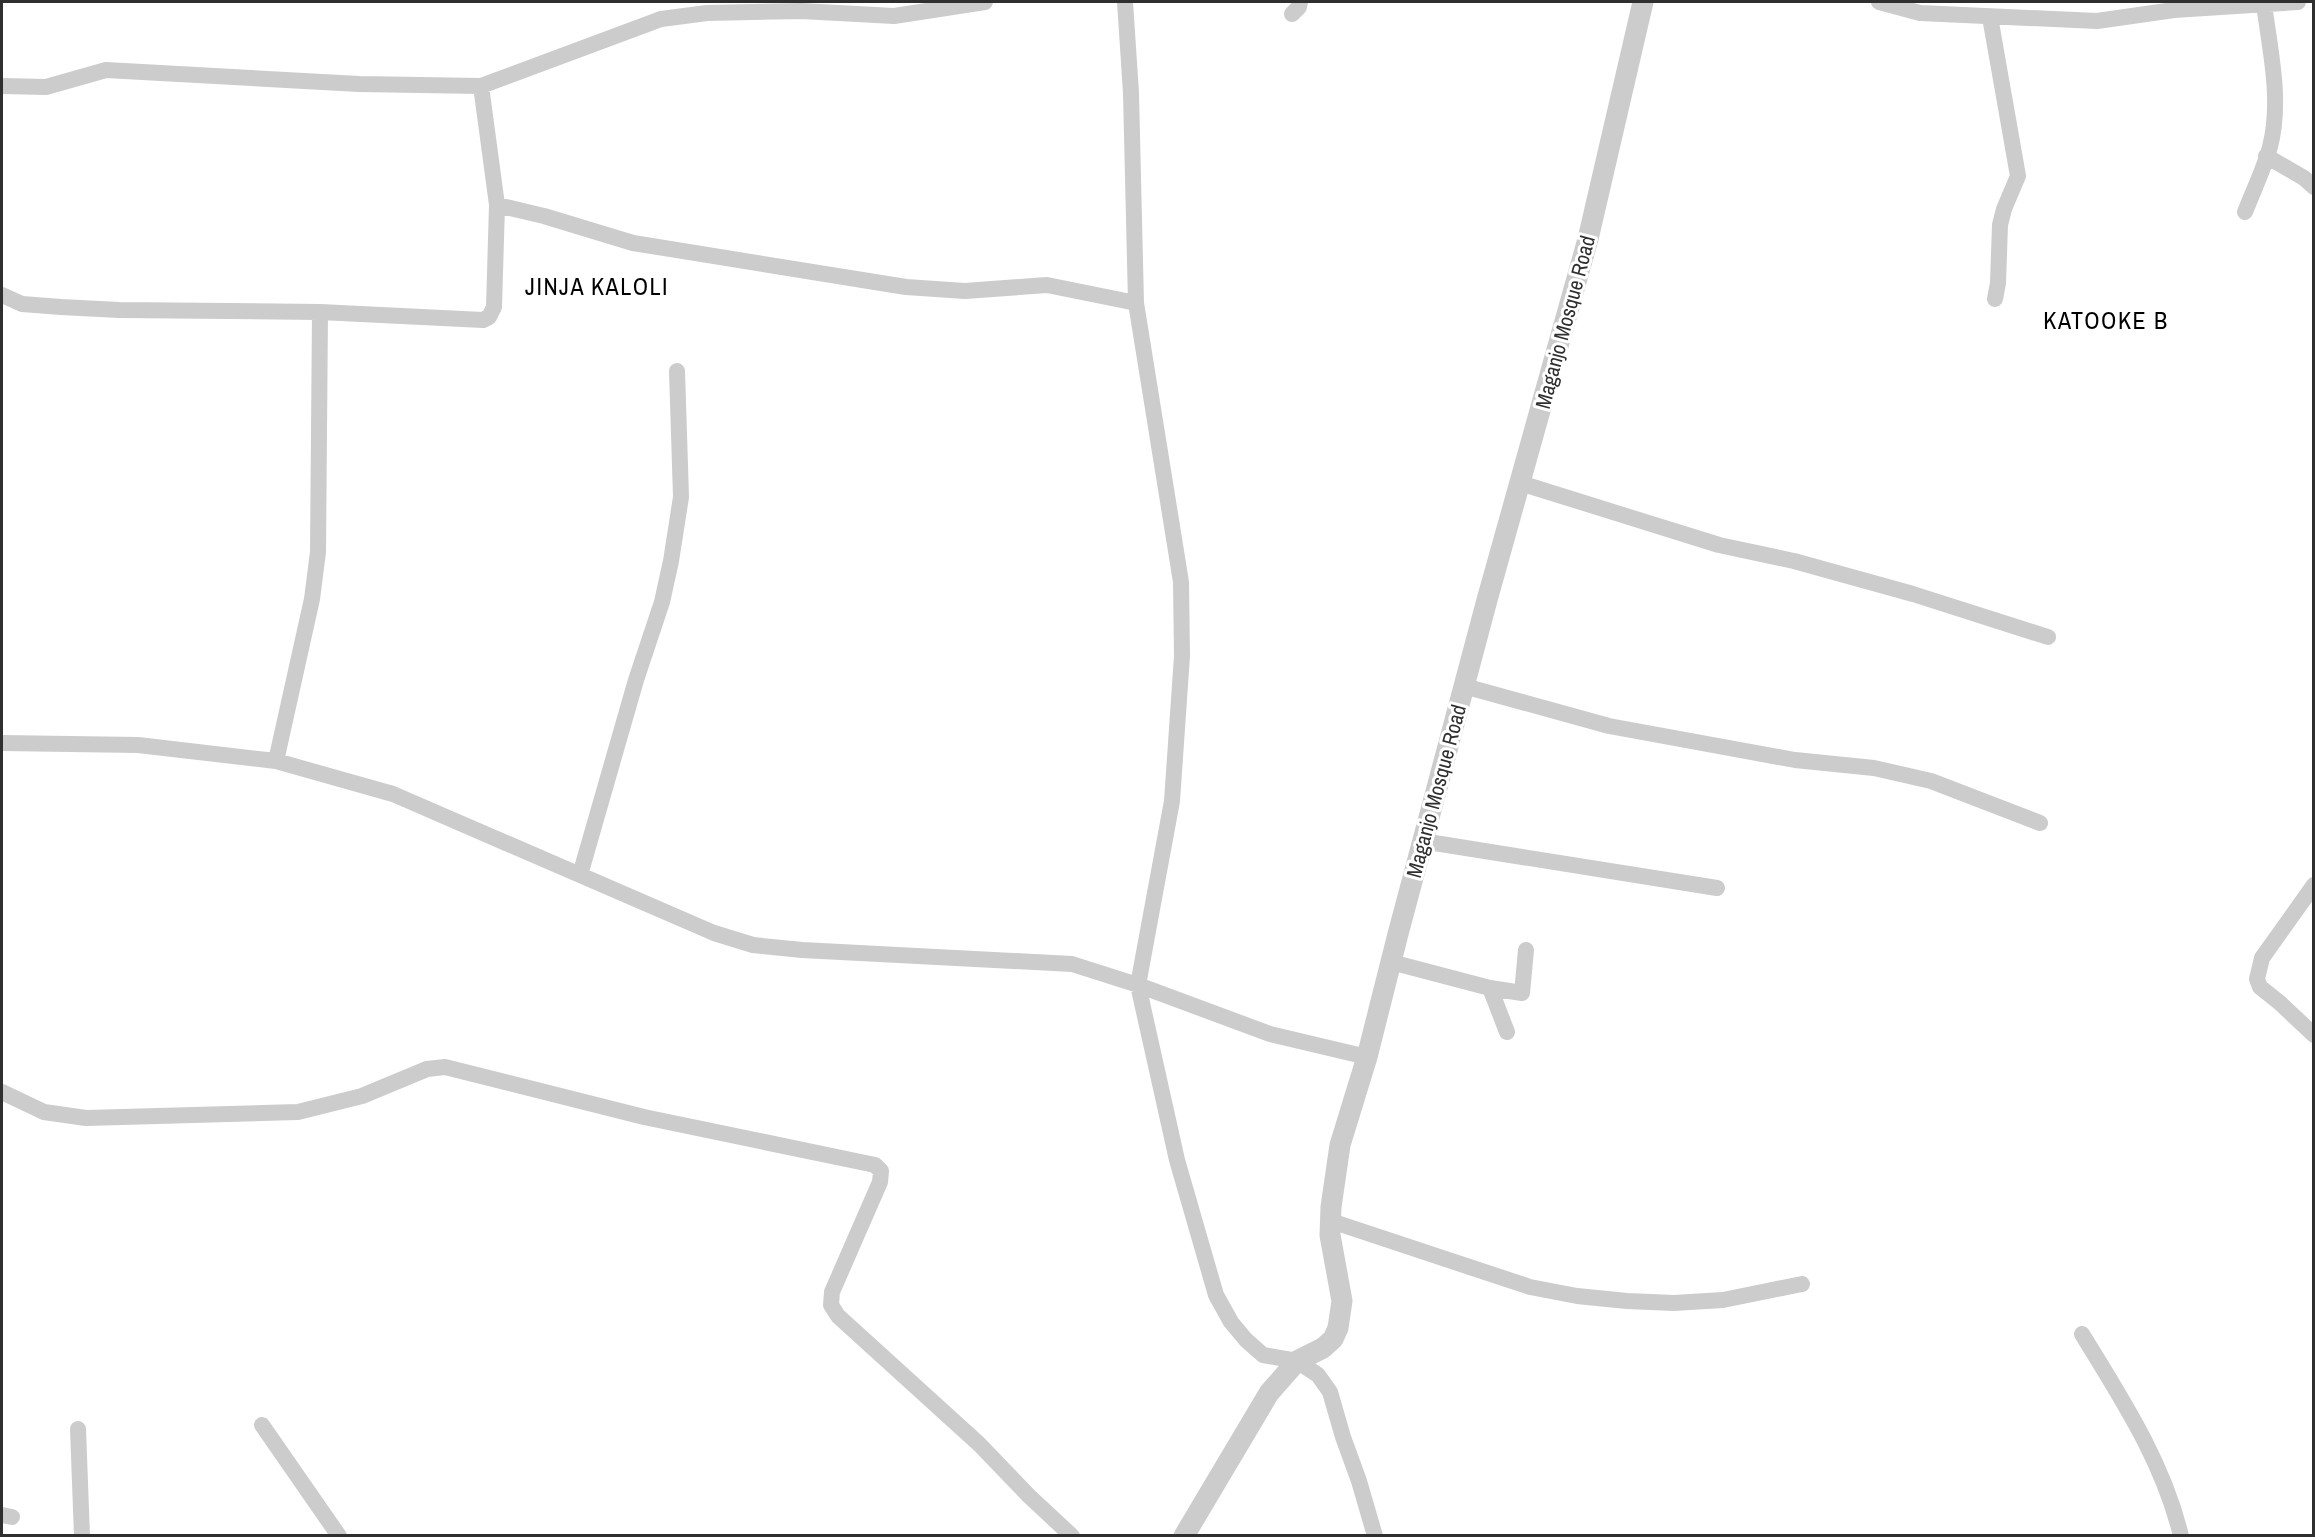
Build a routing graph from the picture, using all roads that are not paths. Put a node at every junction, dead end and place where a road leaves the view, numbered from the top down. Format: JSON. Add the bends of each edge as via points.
{"nodes":[{"id":1,"x":985,"y":2,"type":"edge"},
{"id":2,"x":1125,"y":2,"type":"edge"},
{"id":3,"x":1643,"y":2,"type":"edge"},
{"id":4,"x":1879,"y":2,"type":"edge"},
{"id":5,"x":2298,"y":2,"type":"edge"},
{"id":6,"x":2264,"y":4,"type":"junction"},
{"id":7,"x":1990,"y":17,"type":"junction"},
{"id":8,"x":2,"y":86,"type":"edge"},
{"id":9,"x":481,"y":86,"type":"junction"},
{"id":10,"x":2266,"y":156,"type":"junction"},
{"id":11,"x":2313,"y":187,"type":"edge"},
{"id":12,"x":497,"y":205,"type":"junction"},
{"id":13,"x":2245,"y":212,"type":"dead end"},
{"id":14,"x":2,"y":295,"type":"edge"},
{"id":15,"x":1995,"y":299,"type":"dead end"},
{"id":16,"x":1136,"y":303,"type":"junction"},
{"id":17,"x":320,"y":312,"type":"junction"},
{"id":18,"x":676,"y":371,"type":"dead end"},
{"id":19,"x":1520,"y":483,"type":"junction"},
{"id":20,"x":2048,"y":637,"type":"dead end"},
{"id":21,"x":1464,"y":686,"type":"junction"},
{"id":22,"x":2,"y":743,"type":"edge"},
{"id":23,"x":276,"y":761,"type":"junction"},
{"id":24,"x":2040,"y":823,"type":"dead end"},
{"id":25,"x":1422,"y":842,"type":"junction"},
{"id":26,"x":580,"y":875,"type":"junction"},
{"id":27,"x":2313,"y":885,"type":"edge"},
{"id":28,"x":1717,"y":888,"type":"dead end"},
{"id":29,"x":1526,"y":950,"type":"dead end"},
{"id":30,"x":1391,"y":962,"type":"junction"},
{"id":31,"x":1138,"y":985,"type":"junction"},
{"id":32,"x":1490,"y":988,"type":"junction"},
{"id":33,"x":1507,"y":1032,"type":"dead end"},
{"id":34,"x":2313,"y":1035,"type":"edge"},
{"id":35,"x":1367,"y":1057,"type":"junction"},
{"id":36,"x":2,"y":1092,"type":"edge"},
{"id":37,"x":1331,"y":1221,"type":"junction"},
{"id":38,"x":1802,"y":1284,"type":"dead end"},
{"id":39,"x":2082,"y":1334,"type":"dead end"},
{"id":40,"x":1297,"y":1361,"type":"junction"},
{"id":41,"x":262,"y":1425,"type":"dead end"},
{"id":42,"x":78,"y":1429,"type":"dead end"},
{"id":43,"x":82,"y":1536,"type":"edge"},
{"id":44,"x":339,"y":1536,"type":"edge"},
{"id":45,"x":1072,"y":1536,"type":"edge"},
{"id":46,"x":1184,"y":1536,"type":"edge"},
{"id":47,"x":1376,"y":1536,"type":"edge"},
{"id":48,"x":2181,"y":1536,"type":"edge"}],
"edges":[{"from":1,"to":9,"type":"street","via":[[894,16],[801,11],[706,13],[661,19]]},
{"from":2,"to":16,"type":"street"},
{"from":3,"to":19,"type":"street","name":"Maganjo Mosque Road","via":[[1588,239]]},
{"from":4,"to":7,"type":"street","via":[[1920,13]]},
{"from":5,"to":6,"type":"street"},
{"from":6,"to":7,"type":"street","via":[[2174,10],[2097,21]]},
{"from":6,"to":10,"type":"street","via":[[2275,101]]},
{"from":7,"to":15,"type":"street","via":[[2018,176],[2000,225]]},
{"from":8,"to":9,"type":"street","via":[[46,87],[106,70],[360,84]]},
{"from":9,"to":12,"type":"street"},
{"from":10,"to":11,"type":"street"},
{"from":10,"to":13,"type":"street"},
{"from":12,"to":16,"type":"street","via":[[633,243],[906,287],[965,291],[1047,285]]},
{"from":12,"to":17,"type":"street","via":[[494,307],[489,317],[477,321]]},
{"from":14,"to":17,"type":"street","via":[[22,304],[61,307]]},
{"from":16,"to":31,"type":"street","via":[[1181,582],[1182,619],[1172,801]]},
{"from":17,"to":23,"type":"street","via":[[318,552],[312,598]]},
{"from":18,"to":26,"type":"street","via":[[681,496],[671,561]]},
{"from":19,"to":20,"type":"street","via":[[1719,545],[1913,594]]},
{"from":19,"to":21,"type":"street","name":"Maganjo Mosque Road"},
{"from":21,"to":24,"type":"street","via":[[1608,726],[1796,760],[1874,768],[1931,781]]},
{"from":21,"to":25,"type":"street","name":"Maganjo Mosque Road"},
{"from":22,"to":23,"type":"street","via":[[138,745]]},
{"from":23,"to":26,"type":"street","via":[[393,794]]},
{"from":25,"to":28,"type":"street"},
{"from":25,"to":30,"type":"street","name":"Maganjo Mosque Road"},
{"from":26,"to":31,"type":"street","via":[[714,933],[753,945],[1072,964]]},
{"from":27,"to":34,"type":"street","via":[[2262,958],[2257,979],[2260,987]]},
{"from":29,"to":32,"type":"street","via":[[1522,993]]},
{"from":30,"to":32,"type":"street"},
{"from":30,"to":35,"type":"street","name":"Maganjo Mosque Road"},
{"from":31,"to":35,"type":"street","via":[[1270,1034]]},
{"from":31,"to":40,"type":"street","via":[[1174,1149],[1216,1295],[1238,1331],[1263,1355]]},
{"from":32,"to":33,"type":"street"},
{"from":35,"to":37,"type":"street","name":"Maganjo Mosque Road","via":[[1340,1145]]},
{"from":36,"to":45,"type":"street","via":[[44,1112],[86,1118],[288,1113],[362,1096],[410,1074],[445,1067],[644,1117],[875,1165],[881,1171],[879,1182],[832,1292],[831,1305],[838,1316],[979,1444]]},
{"from":37,"to":38,"type":"street","via":[[1530,1287],[1577,1296],[1674,1303],[1723,1300]]},
{"from":37,"to":40,"type":"street","name":"Maganjo Mosque Road","via":[[1342,1301],[1338,1328],[1323,1348]]},
{"from":39,"to":48,"type":"street","via":[[2158,1467]]},
{"from":40,"to":46,"type":"street","name":"Maganjo Mosque Road","via":[[1269,1393]]},
{"from":40,"to":47,"type":"street","via":[[1318,1375],[1330,1392]]},
{"from":41,"to":44,"type":"street"},
{"from":42,"to":43,"type":"street"}]}
